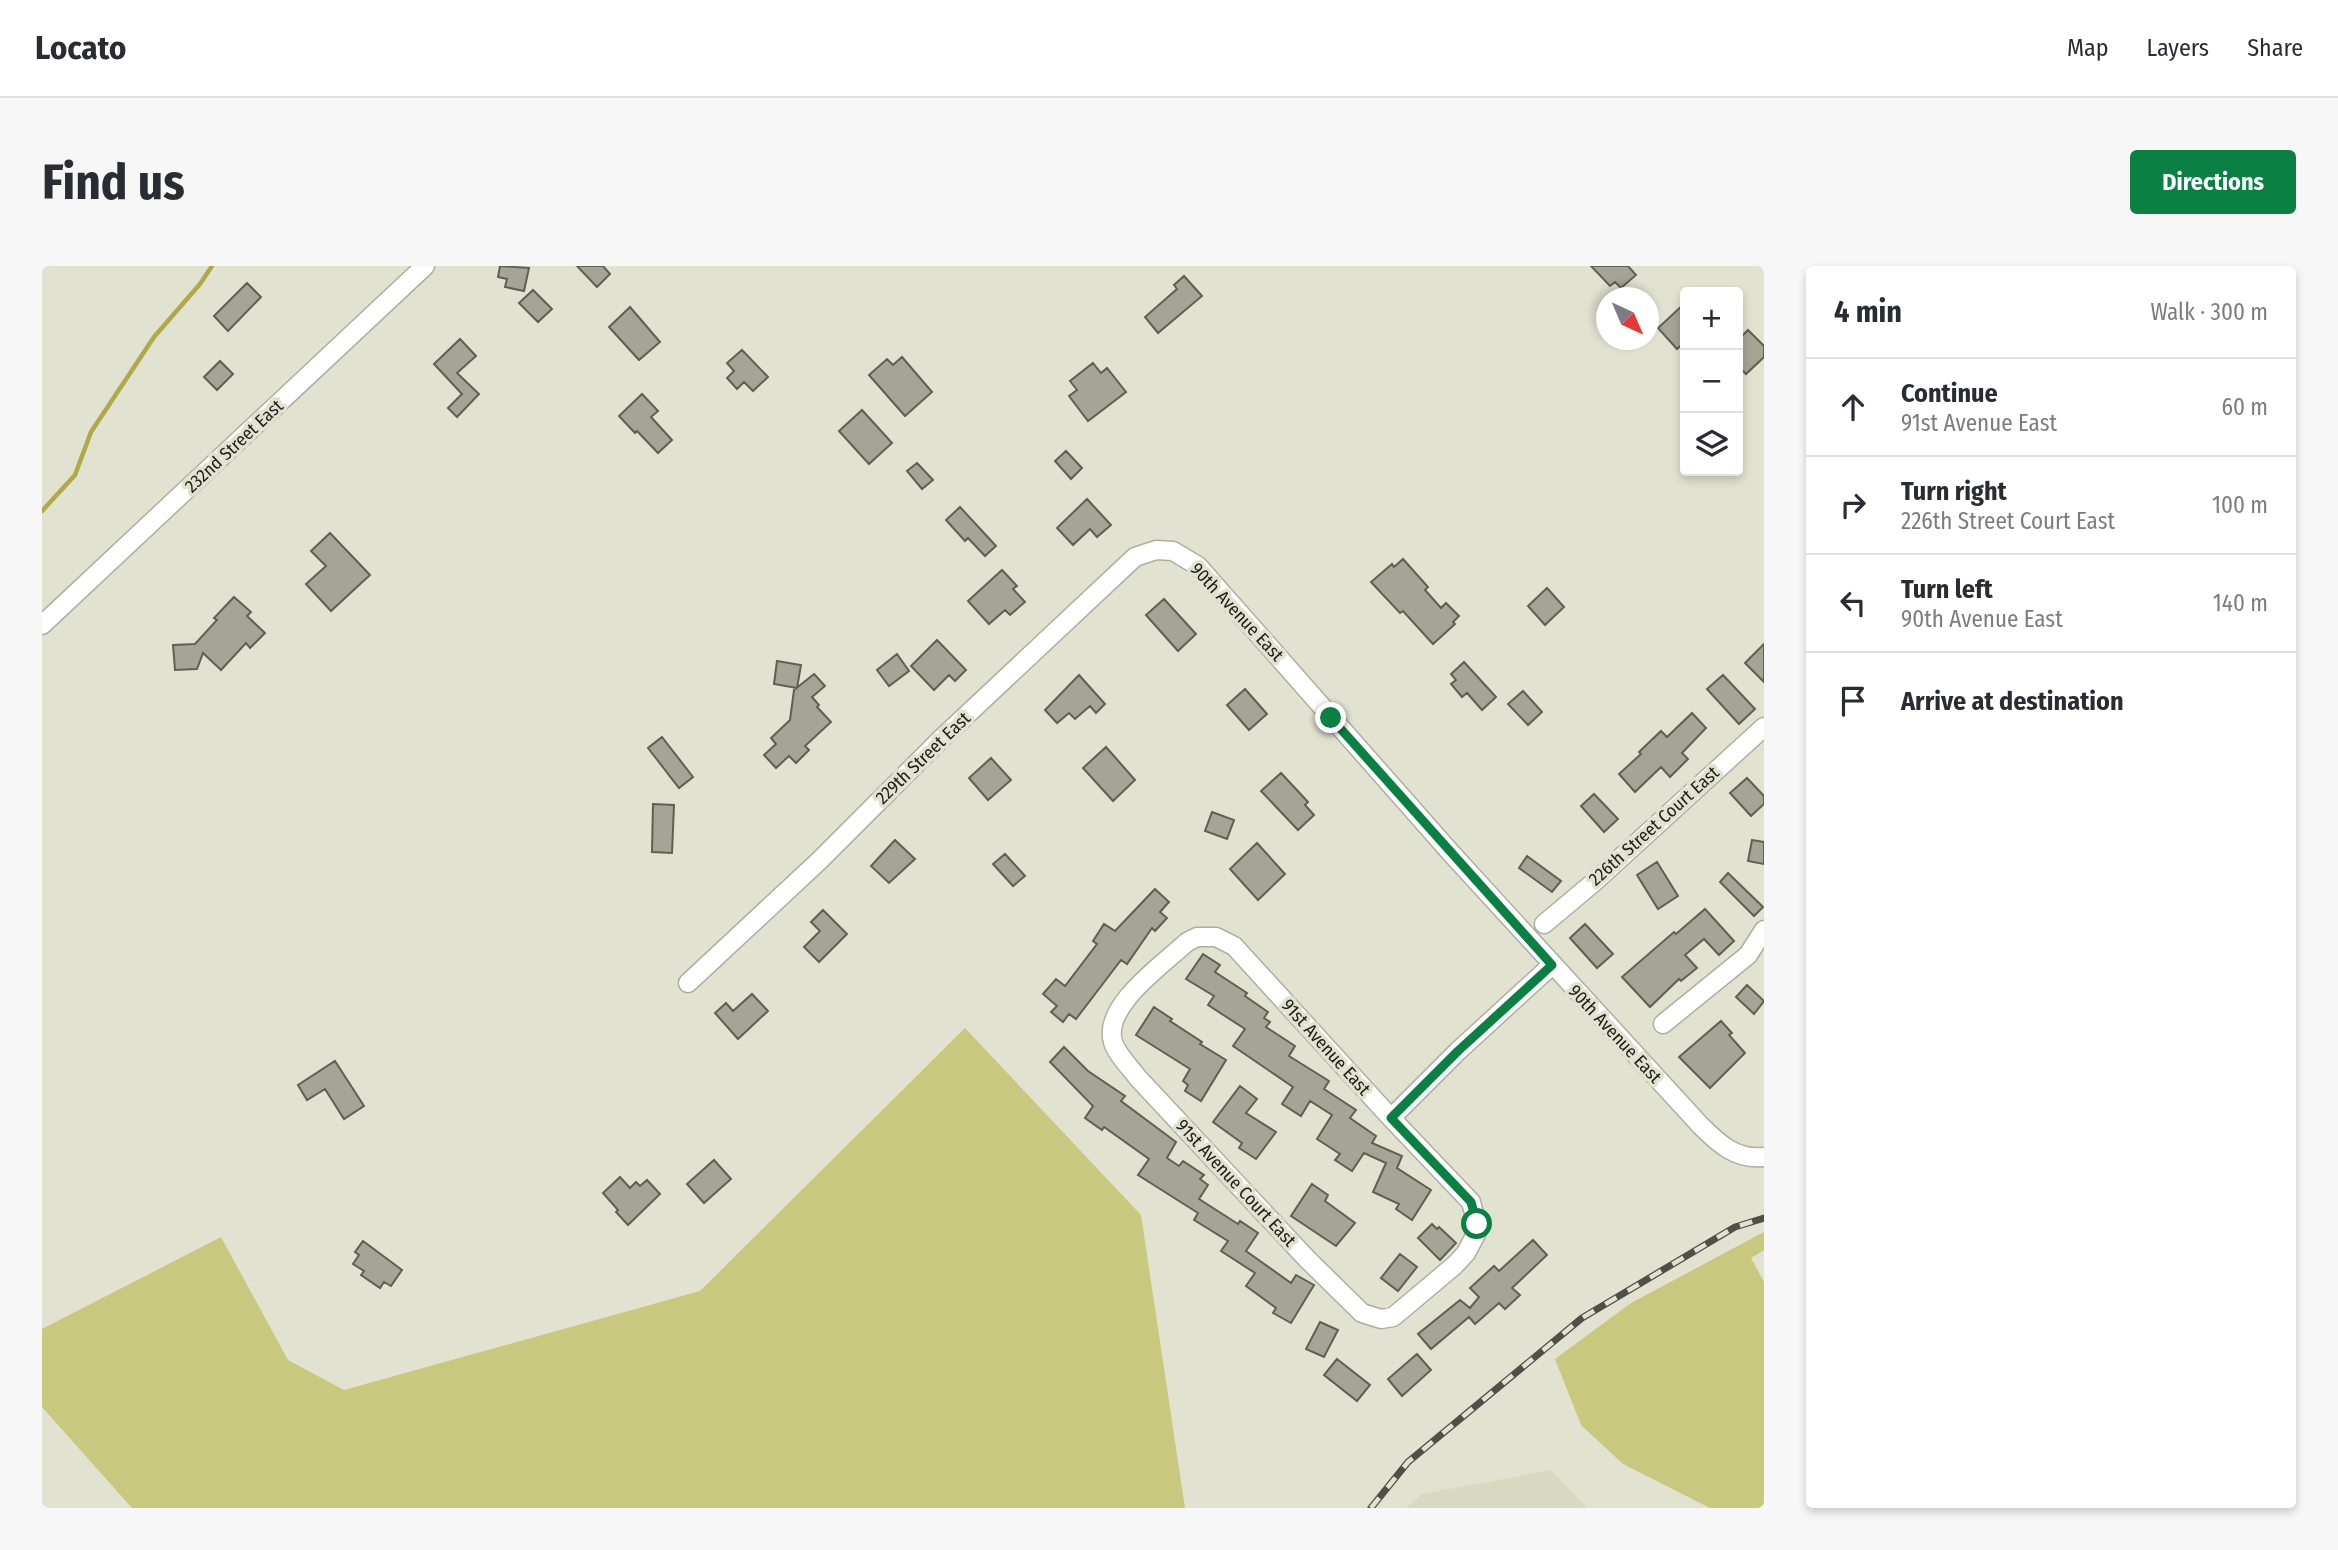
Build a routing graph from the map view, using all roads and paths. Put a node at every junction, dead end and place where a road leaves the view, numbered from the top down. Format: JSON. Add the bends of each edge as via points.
{"nodes":[{"id":1,"x":425,"y":266,"type":"edge"},
{"id":2,"x":1168,"y":551,"type":"joint"},
{"id":3,"x":42,"y":625,"type":"edge"},
{"id":4,"x":1764,"y":727,"type":"edge"},
{"id":5,"x":1544,"y":924,"type":"dead end"},
{"id":6,"x":1764,"y":930,"type":"edge"},
{"id":7,"x":1552,"y":965,"type":"junction"},
{"id":8,"x":688,"y":983,"type":"dead end"},
{"id":9,"x":1663,"y":1024,"type":"dead end"},
{"id":10,"x":1112,"y":1027,"type":"joint"},
{"id":11,"x":1391,"y":1118,"type":"junction"},
{"id":12,"x":1764,"y":1157,"type":"edge"},
{"id":13,"x":1476,"y":1234,"type":"joint"}],
"edges":[{"from":1,"to":3,"type":"street","name":"232nd Street East"},
{"from":2,"to":7,"type":"street","name":"90th Avenue East","via":[[1198,566],[1230,599]]},
{"from":2,"to":8,"type":"street","name":"229th Street East","via":[[1135,557]]},
{"from":4,"to":5,"type":"street","name":"226th Street Court East"},
{"from":6,"to":9,"type":"street","via":[[1748,955]]},
{"from":7,"to":11,"type":"street"},
{"from":7,"to":12,"type":"street","name":"90th Avenue East","via":[[1717,1142],[1747,1157]]},
{"from":10,"to":11,"type":"street","name":"91st Avenue East","via":[[1130,995],[1187,942],[1197,937],[1226,941]]},
{"from":10,"to":13,"type":"street","name":"91st Avenue Court East","via":[[1114,1046],[1138,1078],[1362,1313],[1381,1319],[1393,1317],[1455,1265]]},
{"from":11,"to":13,"type":"street","name":"91st Avenue East","via":[[1471,1202]]}]}
